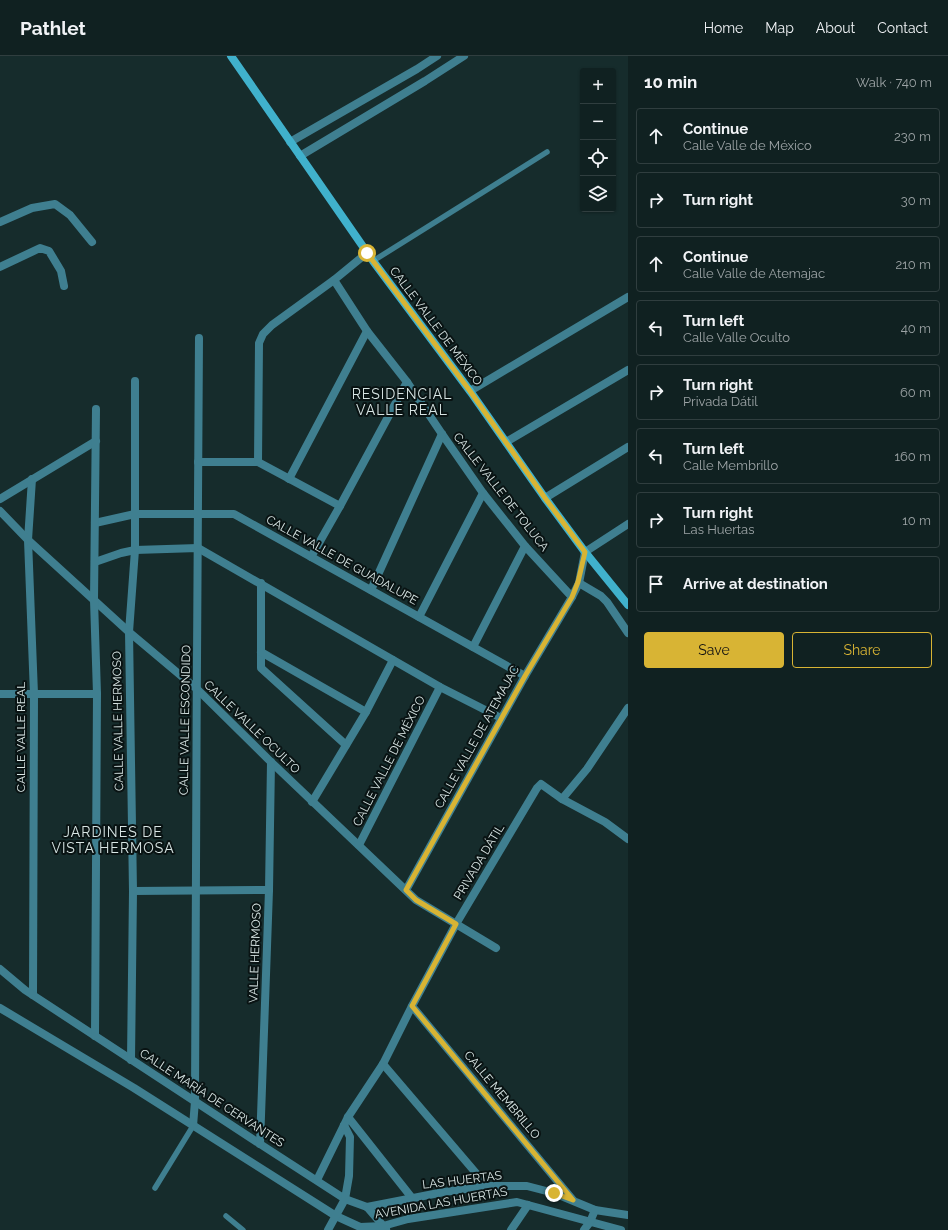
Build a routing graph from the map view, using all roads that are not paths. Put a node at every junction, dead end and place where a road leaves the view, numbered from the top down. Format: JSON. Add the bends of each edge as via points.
{"nodes":[{"id":1,"x":231,"y":56,"type":"edge"},
{"id":2,"x":438,"y":56,"type":"edge"},
{"id":3,"x":464,"y":56,"type":"edge"},
{"id":4,"x":290,"y":142,"type":"junction"},
{"id":5,"x":547,"y":152,"type":"dead end"},
{"id":6,"x":300,"y":156,"type":"junction"},
{"id":7,"x":0,"y":222,"type":"edge"},
{"id":8,"x":92,"y":242,"type":"dead end"},
{"id":9,"x":367,"y":253,"type":"junction"},
{"id":10,"x":373,"y":261,"type":"junction"},
{"id":11,"x":0,"y":267,"type":"edge"},
{"id":12,"x":334,"y":280,"type":"junction"},
{"id":13,"x":64,"y":286,"type":"dead end"},
{"id":14,"x":628,"y":297,"type":"edge"},
{"id":15,"x":367,"y":331,"type":"junction"},
{"id":16,"x":199,"y":338,"type":"dead end"},
{"id":17,"x":628,"y":370,"type":"edge"},
{"id":18,"x":135,"y":381,"type":"dead end"},
{"id":19,"x":407,"y":382,"type":"junction"},
{"id":20,"x":470,"y":391,"type":"junction"},
{"id":21,"x":96,"y":409,"type":"dead end"},
{"id":22,"x":442,"y":434,"type":"junction"},
{"id":23,"x":96,"y":441,"type":"junction"},
{"id":24,"x":506,"y":442,"type":"junction"},
{"id":25,"x":628,"y":447,"type":"edge"},
{"id":26,"x":198,"y":462,"type":"junction"},
{"id":27,"x":258,"y":462,"type":"junction"},
{"id":28,"x":32,"y":479,"type":"junction"},
{"id":29,"x":289,"y":479,"type":"junction"},
{"id":30,"x":483,"y":493,"type":"junction"},
{"id":31,"x":545,"y":498,"type":"junction"},
{"id":32,"x":0,"y":499,"type":"edge"},
{"id":33,"x":340,"y":506,"type":"junction"},
{"id":34,"x":0,"y":511,"type":"edge"},
{"id":35,"x":135,"y":514,"type":"junction"},
{"id":36,"x":198,"y":514,"type":"junction"},
{"id":37,"x":95,"y":523,"type":"junction"},
{"id":38,"x":628,"y":524,"type":"edge"},
{"id":39,"x":28,"y":540,"type":"junction"},
{"id":40,"x":525,"y":546,"type":"junction"},
{"id":41,"x":198,"y":548,"type":"junction"},
{"id":42,"x":135,"y":550,"type":"junction"},
{"id":43,"x":585,"y":552,"type":"junction"},
{"id":44,"x":311,"y":557,"type":"junction"},
{"id":45,"x":95,"y":562,"type":"junction"},
{"id":46,"x":578,"y":582,"type":"junction"},
{"id":47,"x":261,"y":583,"type":"junction"},
{"id":48,"x":371,"y":590,"type":"junction"},
{"id":49,"x":572,"y":597,"type":"junction"},
{"id":50,"x":94,"y":600,"type":"junction"},
{"id":51,"x":628,"y":605,"type":"edge"},
{"id":52,"x":419,"y":617,"type":"junction"},
{"id":53,"x":129,"y":632,"type":"junction"},
{"id":54,"x":628,"y":633,"type":"edge"},
{"id":55,"x":473,"y":647,"type":"junction"},
{"id":56,"x":261,"y":652,"type":"junction"},
{"id":57,"x":393,"y":660,"type":"junction"},
{"id":58,"x":525,"y":676,"type":"junction"},
{"id":59,"x":440,"y":687,"type":"junction"},
{"id":60,"x":198,"y":690,"type":"junction"},
{"id":61,"x":0,"y":694,"type":"edge"},
{"id":62,"x":34,"y":694,"type":"junction"},
{"id":63,"x":97,"y":694,"type":"junction"},
{"id":64,"x":628,"y":708,"type":"edge"},
{"id":65,"x":366,"y":712,"type":"junction"},
{"id":66,"x":502,"y":718,"type":"junction"},
{"id":67,"x":346,"y":745,"type":"junction"},
{"id":68,"x":271,"y":762,"type":"junction"},
{"id":69,"x":562,"y":799,"type":"junction"},
{"id":70,"x":312,"y":802,"type":"junction"},
{"id":71,"x":628,"y":839,"type":"edge"},
{"id":72,"x":358,"y":845,"type":"junction"},
{"id":73,"x":269,"y":890,"type":"junction"},
{"id":74,"x":406,"y":890,"type":"junction"},
{"id":75,"x":133,"y":891,"type":"junction"},
{"id":76,"x":195,"y":891,"type":"junction"},
{"id":77,"x":456,"y":924,"type":"junction"},
{"id":78,"x":496,"y":948,"type":"dead end"},
{"id":79,"x":0,"y":969,"type":"edge"},
{"id":80,"x":33,"y":995,"type":"junction"},
{"id":81,"x":412,"y":1006,"type":"junction"},
{"id":82,"x":0,"y":1008,"type":"edge"},
{"id":83,"x":95,"y":1036,"type":"junction"},
{"id":84,"x":131,"y":1060,"type":"junction"},
{"id":85,"x":383,"y":1064,"type":"junction"},
{"id":86,"x":196,"y":1101,"type":"junction"},
{"id":87,"x":348,"y":1117,"type":"junction"},
{"id":88,"x":344,"y":1125,"type":"junction"},
{"id":89,"x":193,"y":1126,"type":"junction"},
{"id":90,"x":260,"y":1144,"type":"junction"},
{"id":91,"x":317,"y":1180,"type":"junction"},
{"id":92,"x":487,"y":1186,"type":"junction"},
{"id":93,"x":155,"y":1188,"type":"dead end"},
{"id":94,"x":346,"y":1198,"type":"junction"},
{"id":95,"x":412,"y":1198,"type":"junction"},
{"id":96,"x":573,"y":1200,"type":"junction"},
{"id":97,"x":528,"y":1205,"type":"junction"},
{"id":98,"x":367,"y":1207,"type":"junction"},
{"id":99,"x":595,"y":1210,"type":"junction"},
{"id":100,"x":628,"y":1215,"type":"edge"},
{"id":101,"x":226,"y":1216,"type":"dead end"},
{"id":102,"x":336,"y":1216,"type":"junction"},
{"id":103,"x":590,"y":1222,"type":"junction"},
{"id":104,"x":384,"y":1228,"type":"edge"},
{"id":105,"x":242,"y":1230,"type":"edge"},
{"id":106,"x":328,"y":1230,"type":"edge"},
{"id":107,"x":511,"y":1230,"type":"edge"},
{"id":108,"x":584,"y":1230,"type":"edge"},
{"id":109,"x":621,"y":1230,"type":"edge"}],
"edges":[{"from":1,"to":4,"type":"street","name":"CALLE VALLE DE MÉXICO"},
{"from":2,"to":4,"type":"street"},
{"from":3,"to":6,"type":"street"},
{"from":4,"to":6,"type":"street","name":"CALLE VALLE DE MÉXICO"},
{"from":5,"to":10,"type":"lane"},
{"from":6,"to":9,"type":"street","name":"CALLE VALLE DE MÉXICO"},
{"from":7,"to":8,"type":"street","via":[[32,208],[55,204],[70,215]]},
{"from":9,"to":10,"type":"street","name":"CALLE VALLE DE MÉXICO"},
{"from":9,"to":12,"type":"street"},
{"from":10,"to":20,"type":"street","name":"CALLE VALLE DE MÉXICO"},
{"from":11,"to":13,"type":"street","via":[[40,248],[49,251],[61,271]]},
{"from":12,"to":15,"type":"street","name":"CALLE VALLE DE TOLUCA"},
{"from":12,"to":27,"type":"street","via":[[272,325],[263,334],[259,343]]},
{"from":14,"to":20,"type":"street"},
{"from":15,"to":19,"type":"street","name":"CALLE VALLE DE TOLUCA"},
{"from":15,"to":29,"type":"street"},
{"from":16,"to":26,"type":"street","name":"CALLE VALLE ESCONDIDO"},
{"from":17,"to":24,"type":"street"},
{"from":18,"to":35,"type":"street","name":"CALLE VALLE HERMOSO"},
{"from":19,"to":22,"type":"street","name":"CALLE VALLE DE TOLUCA"},
{"from":19,"to":33,"type":"street"},
{"from":20,"to":24,"type":"street","name":"CALLE VALLE DE MÉXICO"},
{"from":21,"to":23,"type":"street","name":"CALLE VALLE HERMOSO"},
{"from":22,"to":30,"type":"street","name":"CALLE VALLE DE TOLUCA"},
{"from":22,"to":48,"type":"street"},
{"from":23,"to":28,"type":"street"},
{"from":23,"to":37,"type":"street","name":"CALLE VALLE HERMOSO"},
{"from":24,"to":31,"type":"street","name":"CALLE VALLE DE MÉXICO"},
{"from":25,"to":31,"type":"street"},
{"from":26,"to":27,"type":"street"},
{"from":26,"to":36,"type":"street","name":"CALLE VALLE ESCONDIDO"},
{"from":27,"to":29,"type":"street"},
{"from":28,"to":32,"type":"street"},
{"from":28,"to":39,"type":"street","name":"CALLE VALLE REAL"},
{"from":29,"to":33,"type":"street"},
{"from":30,"to":40,"type":"street","name":"CALLE VALLE DE TOLUCA"},
{"from":30,"to":52,"type":"street"},
{"from":31,"to":43,"type":"street","name":"CALLE VALLE DE MÉXICO"},
{"from":33,"to":44,"type":"street"},
{"from":34,"to":39,"type":"street","name":"CALLE VALLE OCULTO"},
{"from":35,"to":36,"type":"street","name":"CALLE VALLE DE GUADALUPE"},
{"from":35,"to":37,"type":"street","name":"CALLE VALLE DE GUADALUPE"},
{"from":35,"to":42,"type":"street","name":"CALLE VALLE HERMOSO"},
{"from":36,"to":41,"type":"street","name":"CALLE VALLE ESCONDIDO"},
{"from":36,"to":44,"type":"street","name":"CALLE VALLE DE GUADALUPE","via":[[234,514]]},
{"from":37,"to":45,"type":"street","name":"CALLE VALLE HERMOSO"},
{"from":38,"to":43,"type":"street"},
{"from":39,"to":50,"type":"street","name":"CALLE VALLE OCULTO"},
{"from":39,"to":62,"type":"street","name":"CALLE VALLE REAL"},
{"from":40,"to":49,"type":"street","name":"CALLE VALLE DE TOLUCA"},
{"from":40,"to":55,"type":"street"},
{"from":41,"to":42,"type":"street"},
{"from":41,"to":47,"type":"street"},
{"from":41,"to":60,"type":"street","name":"CALLE VALLE ESCONDIDO"},
{"from":42,"to":45,"type":"street"},
{"from":42,"to":53,"type":"street","name":"CALLE VALLE HERMOSO"},
{"from":43,"to":46,"type":"street","name":"CALLE VALLE DE ATEMAJAC"},
{"from":43,"to":51,"type":"street","name":"CALLE VALLE DE MÉXICO"},
{"from":44,"to":48,"type":"street","name":"CALLE VALLE DE GUADALUPE"},
{"from":45,"to":50,"type":"street","name":"CALLE VALLE HERMOSO"},
{"from":46,"to":49,"type":"street","name":"CALLE VALLE DE ATEMAJAC"},
{"from":46,"to":54,"type":"street","via":[[607,602]]},
{"from":47,"to":56,"type":"street"},
{"from":47,"to":57,"type":"street"},
{"from":48,"to":52,"type":"street","name":"CALLE VALLE DE GUADALUPE"},
{"from":49,"to":58,"type":"street","name":"CALLE VALLE DE ATEMAJAC"},
{"from":50,"to":53,"type":"street","name":"CALLE VALLE OCULTO"},
{"from":50,"to":63,"type":"street","name":"CALLE VALLE HERMOSO"},
{"from":52,"to":55,"type":"street","name":"CALLE VALLE DE GUADALUPE"},
{"from":53,"to":60,"type":"street","name":"CALLE VALLE OCULTO"},
{"from":53,"to":75,"type":"street","name":"CALLE VALLE HERMOSO"},
{"from":55,"to":58,"type":"street","name":"CALLE VALLE DE GUADALUPE"},
{"from":56,"to":65,"type":"street"},
{"from":56,"to":67,"type":"street","via":[[261,668]]},
{"from":57,"to":59,"type":"street"},
{"from":57,"to":65,"type":"street"},
{"from":58,"to":66,"type":"street","name":"CALLE VALLE DE ATEMAJAC"},
{"from":59,"to":66,"type":"street"},
{"from":59,"to":72,"type":"street","name":"CALLE VALLE DE MÉXICO"},
{"from":60,"to":68,"type":"street","name":"CALLE VALLE OCULTO"},
{"from":60,"to":76,"type":"street","name":"CALLE VALLE ESCONDIDO"},
{"from":61,"to":62,"type":"street"},
{"from":62,"to":63,"type":"street"},
{"from":62,"to":80,"type":"street","name":"CALLE VALLE REAL"},
{"from":63,"to":83,"type":"street","name":"CALLE VALLE HERMOSO"},
{"from":64,"to":69,"type":"street"},
{"from":65,"to":67,"type":"street"},
{"from":66,"to":74,"type":"street","name":"CALLE VALLE DE ATEMAJAC"},
{"from":67,"to":70,"type":"street"},
{"from":68,"to":70,"type":"street","name":"CALLE VALLE OCULTO"},
{"from":68,"to":73,"type":"street","name":"VALLE HERMOSO"},
{"from":69,"to":71,"type":"street","via":[[605,822]]},
{"from":69,"to":77,"type":"street","name":"PRIVADA DÁTIL","via":[[541,784],[537,788]]},
{"from":70,"to":72,"type":"street","name":"CALLE VALLE OCULTO"},
{"from":72,"to":74,"type":"street","name":"CALLE VALLE OCULTO"},
{"from":73,"to":76,"type":"street"},
{"from":73,"to":90,"type":"street","name":"VALLE HERMOSO"},
{"from":74,"to":77,"type":"street","name":"CALLE VALLE OCULTO","via":[[416,900]]},
{"from":75,"to":76,"type":"street"},
{"from":75,"to":84,"type":"street","name":"CALLE VALLE HERMOSO"},
{"from":76,"to":86,"type":"street","name":"CALLE VALLE ESCONDIDO"},
{"from":77,"to":78,"type":"street","name":"CALLE VALLE OCULTO"},
{"from":77,"to":81,"type":"street","name":"PRIVADA DÁTIL"},
{"from":79,"to":80,"type":"street","name":"CALLE MARÍA DE CERVANTES"},
{"from":80,"to":83,"type":"street","name":"CALLE MARÍA DE CERVANTES"},
{"from":81,"to":85,"type":"street","name":"PRIVADA DÁTIL"},
{"from":81,"to":96,"type":"street","name":"CALLE MEMBRILLO"},
{"from":82,"to":89,"type":"street","name":"AVENIDA LAS HUERTAS"},
{"from":83,"to":84,"type":"street","name":"CALLE MARÍA DE CERVANTES"},
{"from":84,"to":86,"type":"street","name":"CALLE MARÍA DE CERVANTES"},
{"from":85,"to":87,"type":"street","name":"PRIVADA DÁTIL"},
{"from":85,"to":92,"type":"street"},
{"from":86,"to":89,"type":"street","name":"CALLE VALLE ESCONDIDO"},
{"from":86,"to":90,"type":"street","name":"CALLE MARÍA DE CERVANTES"},
{"from":87,"to":88,"type":"street","name":"PRIVADA DÁTIL"},
{"from":87,"to":95,"type":"street"},
{"from":88,"to":91,"type":"street","name":"PRIVADA DÁTIL"},
{"from":88,"to":94,"type":"street","via":[[350,1137]]},
{"from":89,"to":93,"type":"lane"},
{"from":89,"to":102,"type":"street","name":"AVENIDA LAS HUERTAS"},
{"from":90,"to":91,"type":"street","name":"CALLE MARÍA DE CERVANTES"},
{"from":91,"to":94,"type":"street","name":"CALLE MARÍA DE CERVANTES"},
{"from":92,"to":95,"type":"street","name":"LAS HUERTAS"},
{"from":92,"to":96,"type":"street","name":"LAS HUERTAS","via":[[527,1186]]},
{"from":94,"to":98,"type":"street","name":"CALLE MARÍA DE CERVANTES"},
{"from":94,"to":102,"type":"street"},
{"from":95,"to":98,"type":"street","name":"LAS HUERTAS"},
{"from":96,"to":99,"type":"street","name":"LAS HUERTAS"},
{"from":97,"to":103,"type":"street","name":"AVENIDA LAS HUERTAS"},
{"from":97,"to":104,"type":"street","name":"AVENIDA LAS HUERTAS","via":[[517,1202],[408,1219]]},
{"from":97,"to":107,"type":"street"},
{"from":98,"to":104,"type":"street","name":"CALLE MARÍA DE CERVANTES"},
{"from":99,"to":100,"type":"street","name":"LAS HUERTAS"},
{"from":99,"to":103,"type":"street"},
{"from":101,"to":105,"type":"lane"},
{"from":102,"to":104,"type":"street","name":"AVENIDA LAS HUERTAS","via":[[360,1227]]},
{"from":102,"to":106,"type":"street"},
{"from":103,"to":108,"type":"street"},
{"from":103,"to":109,"type":"street","name":"AVENIDA LAS HUERTAS"}]}
